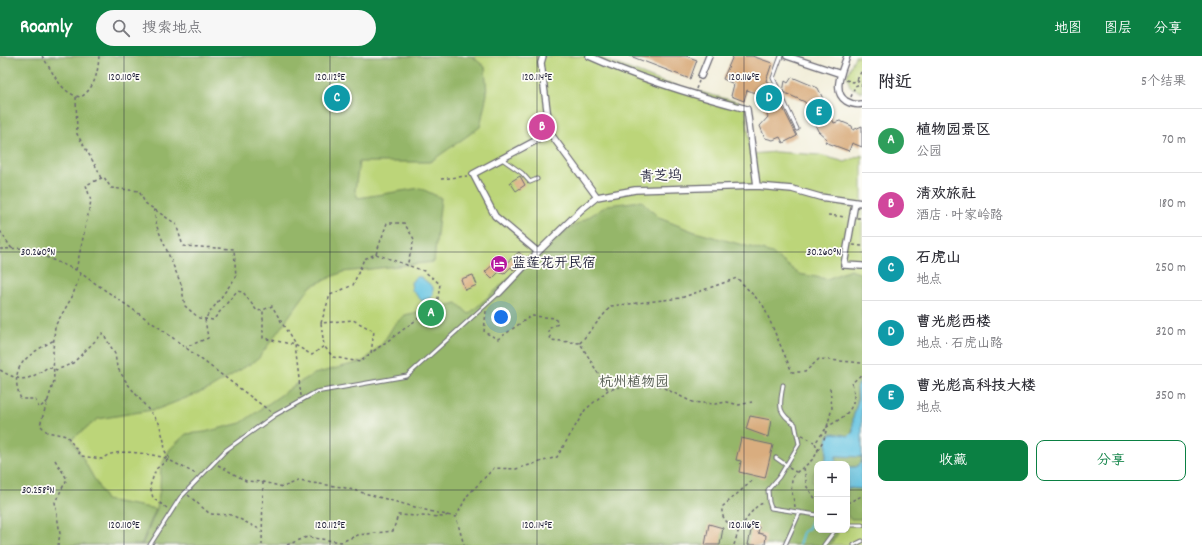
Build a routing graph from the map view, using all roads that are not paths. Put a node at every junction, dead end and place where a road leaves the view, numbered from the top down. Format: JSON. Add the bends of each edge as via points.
{"nodes":[{"id":1,"x":543,"y":56,"type":"edge"},
{"id":2,"x":589,"y":56,"type":"edge"},
{"id":3,"x":709,"y":56,"type":"edge"},
{"id":4,"x":781,"y":56,"type":"edge"},
{"id":5,"x":787,"y":56,"type":"edge"},
{"id":6,"x":848,"y":56,"type":"edge"},
{"id":7,"x":702,"y":76,"type":"road end"},
{"id":8,"x":840,"y":76,"type":"junction"},
{"id":9,"x":862,"y":104,"type":"edge"},
{"id":10,"x":797,"y":128,"type":"dead end"},
{"id":11,"x":550,"y":133,"type":"junction"},
{"id":12,"x":502,"y":159,"type":"junction"},
{"id":13,"x":537,"y":179,"type":"dead end"},
{"id":14,"x":757,"y":186,"type":"junction"},
{"id":15,"x":597,"y":197,"type":"junction"},
{"id":16,"x":855,"y":203,"type":"junction"},
{"id":17,"x":862,"y":203,"type":"edge"},
{"id":18,"x":538,"y":252,"type":"junction"},
{"id":19,"x":862,"y":266,"type":"edge"},
{"id":20,"x":499,"y":293,"type":"joint"},
{"id":21,"x":782,"y":385,"type":"dead end"},
{"id":22,"x":776,"y":458,"type":"dead end"},
{"id":23,"x":786,"y":465,"type":"junction"},
{"id":24,"x":798,"y":512,"type":"junction"},
{"id":25,"x":814,"y":514,"type":"edge"},
{"id":26,"x":850,"y":525,"type":"edge"},
{"id":27,"x":862,"y":525,"type":"edge"},
{"id":28,"x":833,"y":533,"type":"edge"},
{"id":29,"x":862,"y":541,"type":"edge"},
{"id":30,"x":150,"y":545,"type":"edge"},
{"id":31,"x":785,"y":545,"type":"edge"},
{"id":32,"x":824,"y":545,"type":"edge"},
{"id":33,"x":854,"y":545,"type":"edge"}],
"edges":[{"from":1,"to":11,"type":"street","via":[[541,63]]},
{"from":2,"to":14,"type":"street","via":[[694,95],[747,109]]},
{"from":3,"to":7,"type":"street"},
{"from":4,"to":10,"type":"lane","via":[[773,78]]},
{"from":5,"to":8,"type":"street"},
{"from":6,"to":8,"type":"street"},
{"from":8,"to":9,"type":"street","via":[[840,93],[843,98],[849,103]]},
{"from":11,"to":12,"type":"street"},
{"from":11,"to":15,"type":"street"},
{"from":12,"to":13,"type":"lane","via":[[530,182]]},
{"from":12,"to":18,"type":"street","via":[[472,174],[495,216]]},
{"from":14,"to":15,"type":"street","name":"青芝坞","via":[[635,190]]},
{"from":14,"to":16,"type":"street","name":"青芝坞","via":[[792,189]]},
{"from":15,"to":18,"type":"street","name":"青芝坞","via":[[582,208]]},
{"from":16,"to":17,"type":"street","name":"青芝坞"},
{"from":16,"to":19,"type":"street","via":[[844,265]]},
{"from":18,"to":20,"type":"street","name":"青芝坞"},
{"from":20,"to":30,"type":"lane","via":[[407,376],[316,392],[275,415],[226,450],[186,492]]},
{"from":21,"to":23,"type":"lane","via":[[780,411],[795,424],[798,444]]},
{"from":22,"to":23,"type":"lane"},
{"from":23,"to":24,"type":"lane","via":[[768,490],[768,502],[771,508]]},
{"from":24,"to":25,"type":"lane"},
{"from":24,"to":31,"type":"lane"},
{"from":26,"to":27,"type":"lane"},
{"from":28,"to":32,"type":"lane"},
{"from":29,"to":33,"type":"lane"}]}
